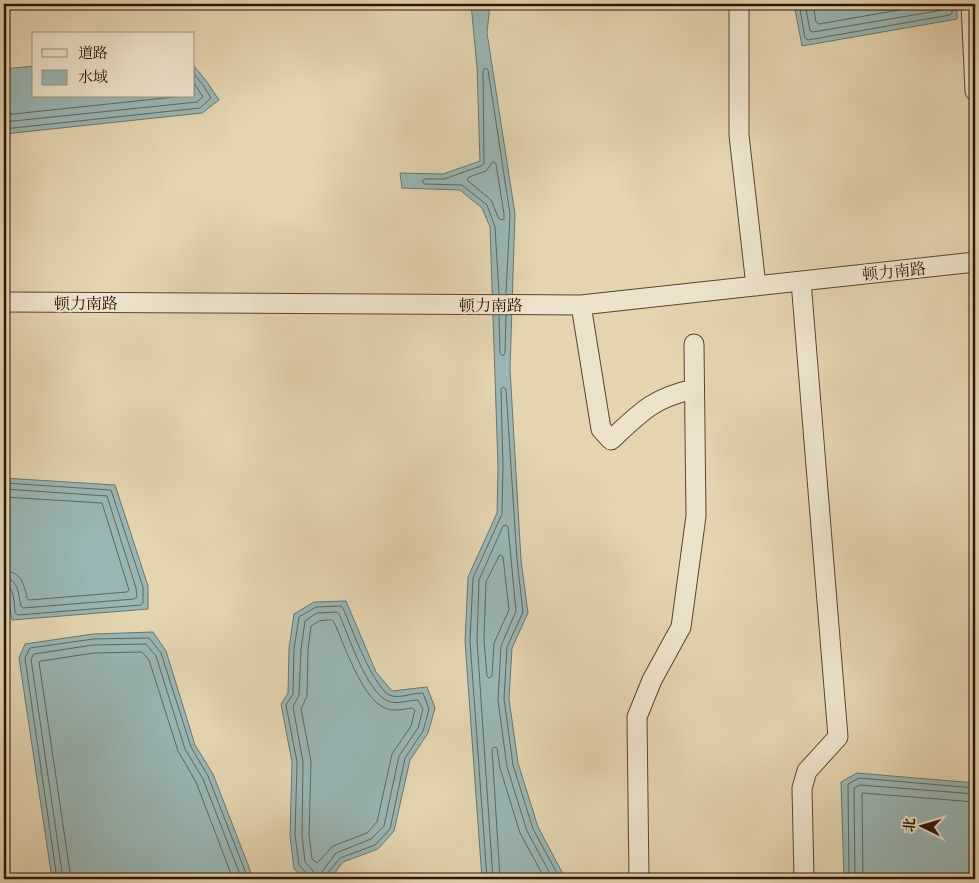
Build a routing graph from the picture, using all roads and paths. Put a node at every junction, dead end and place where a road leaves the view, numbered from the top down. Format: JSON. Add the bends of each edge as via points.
{"nodes":[{"id":1,"x":739,"y":4,"type":"edge"},
{"id":2,"x":971,"y":4,"type":"edge"},
{"id":3,"x":975,"y":91,"type":"edge"},
{"id":4,"x":975,"y":262,"type":"edge"},
{"id":5,"x":801,"y":281,"type":"junction"},
{"id":6,"x":756,"y":286,"type":"junction"},
{"id":7,"x":4,"y":302,"type":"edge"},
{"id":8,"x":581,"y":305,"type":"junction"},
{"id":9,"x":694,"y":344,"type":"dead end"},
{"id":10,"x":694,"y":389,"type":"junction"},
{"id":11,"x":639,"y":879,"type":"edge"},
{"id":12,"x":804,"y":879,"type":"edge"}],
"edges":[{"from":1,"to":6,"type":"street","via":[[740,135]]},
{"from":2,"to":3,"type":"street"},
{"from":4,"to":5,"type":"street","name":"顿力南路"},
{"from":5,"to":6,"type":"street","name":"顿力南路"},
{"from":5,"to":12,"type":"street","via":[[838,737],[807,771],[802,788]]},
{"from":6,"to":8,"type":"street","name":"顿力南路"},
{"from":7,"to":8,"type":"street","name":"顿力南路"},
{"from":8,"to":10,"type":"street","via":[[602,429],[611,440],[648,406],[672,394]]},
{"from":9,"to":10,"type":"street"},
{"from":10,"to":11,"type":"street","via":[[696,516],[681,627],[652,680],[637,717]]}]}
